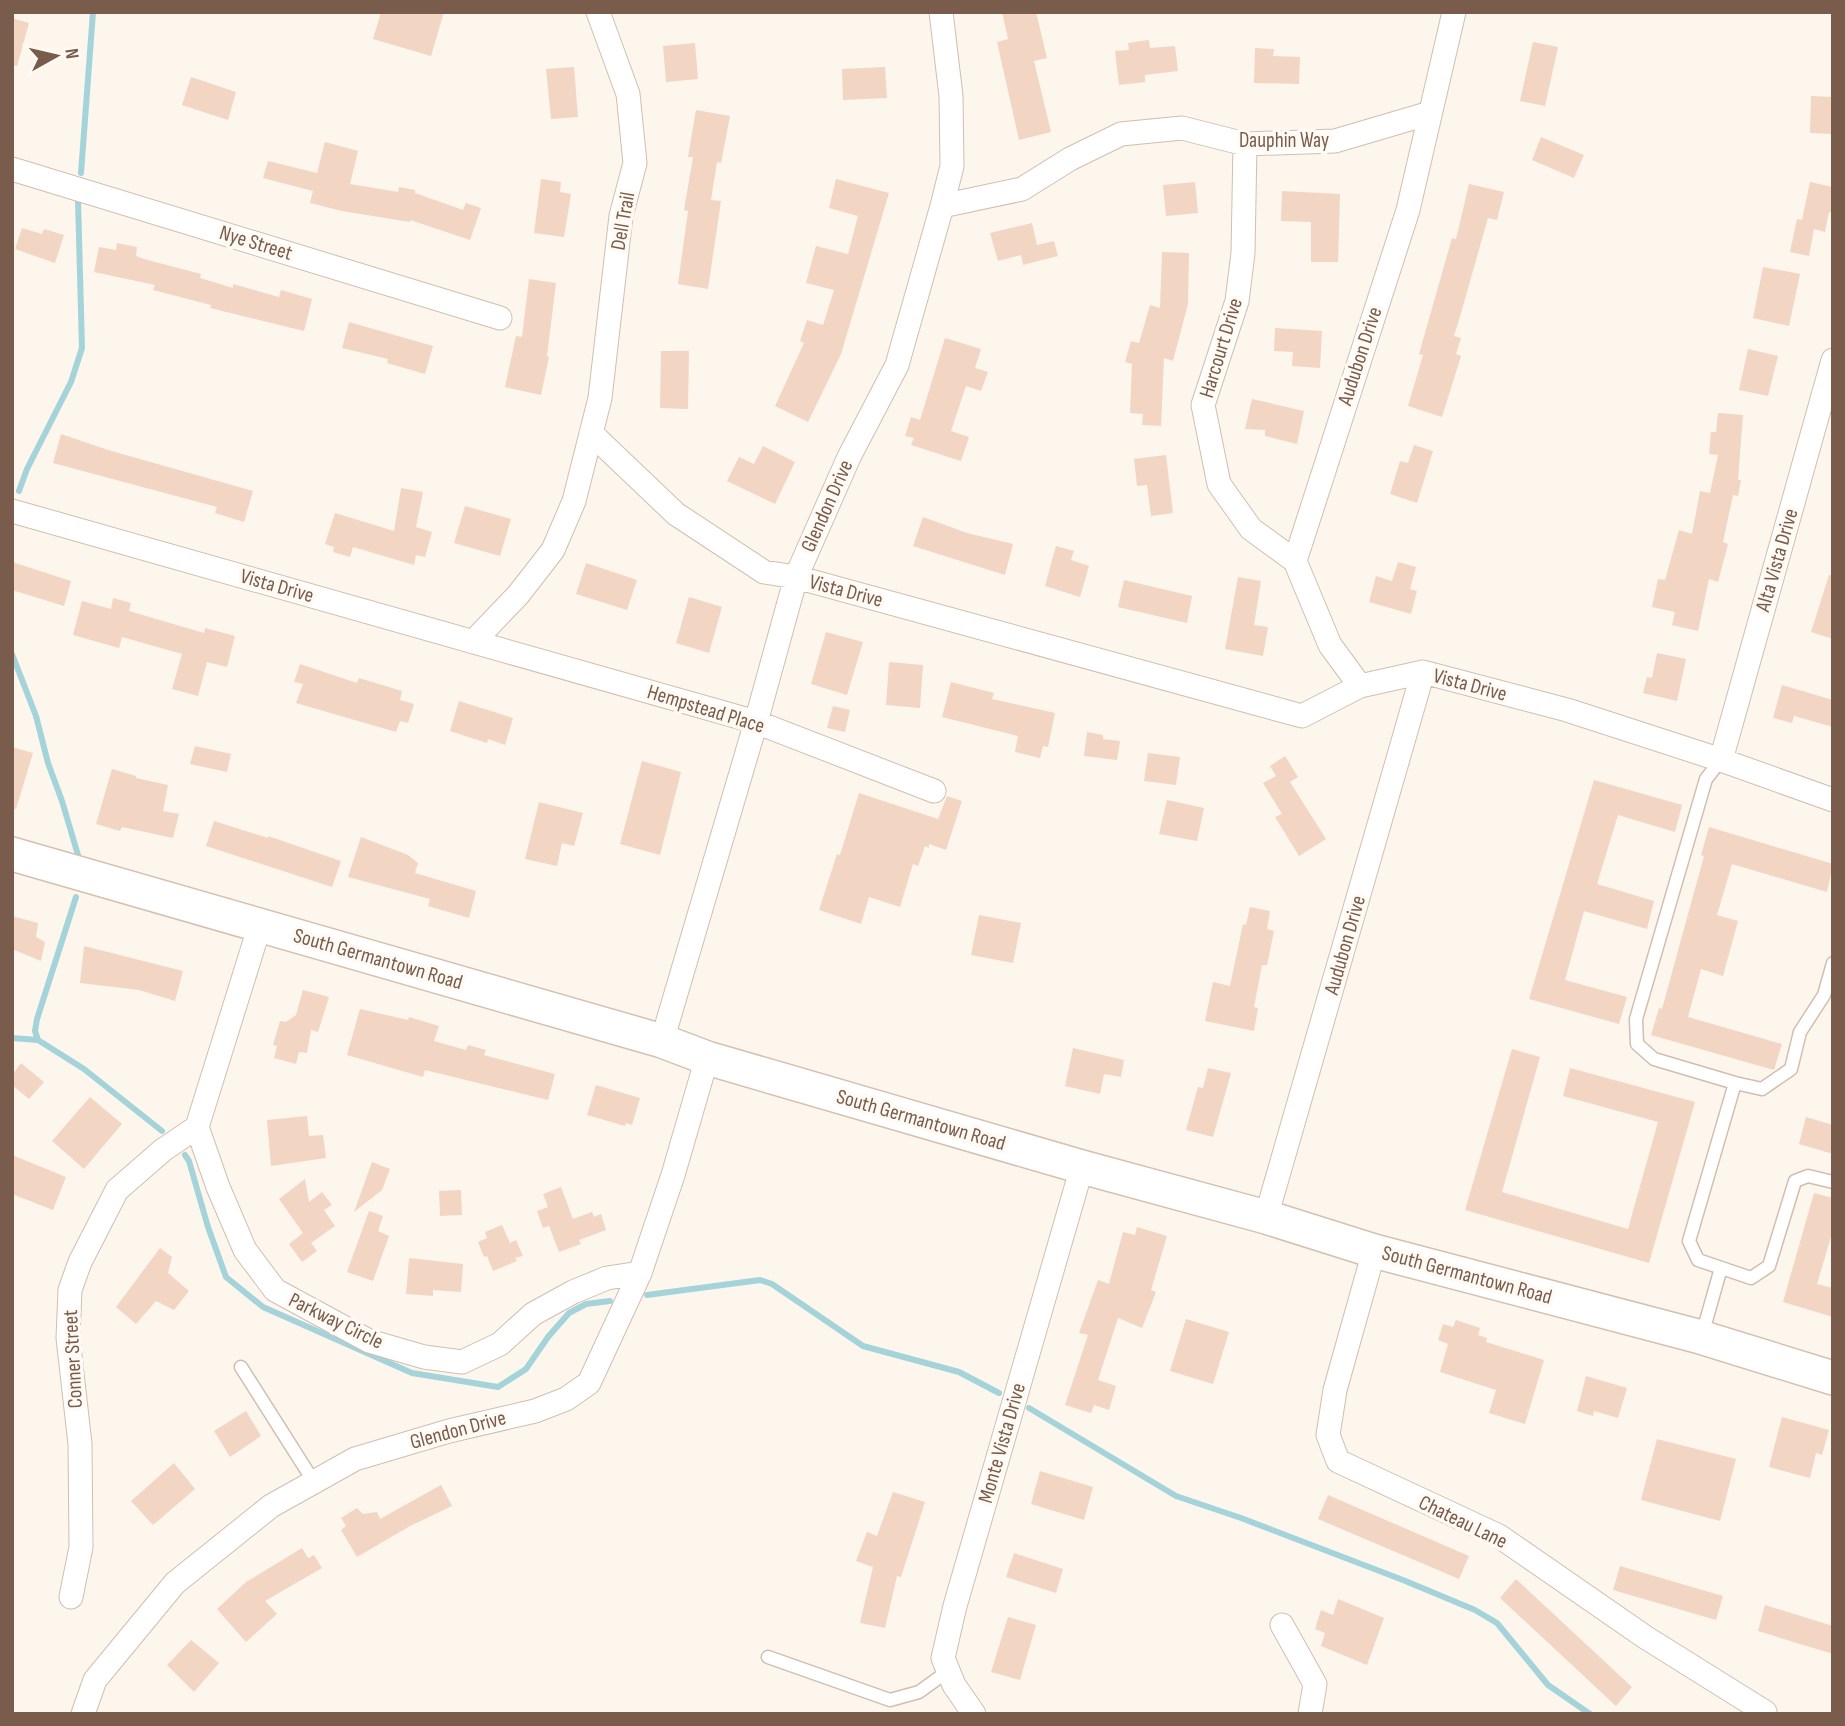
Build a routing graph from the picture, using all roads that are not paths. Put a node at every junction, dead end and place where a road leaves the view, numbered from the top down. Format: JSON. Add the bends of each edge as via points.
{"nodes":[{"id":1,"x":598,"y":12,"type":"edge"},
{"id":2,"x":941,"y":12,"type":"edge"},
{"id":3,"x":1454,"y":12,"type":"edge"},
{"id":4,"x":1430,"y":113,"type":"junction"},
{"id":5,"x":1245,"y":144,"type":"junction"},
{"id":6,"x":12,"y":169,"type":"edge"},
{"id":7,"x":942,"y":206,"type":"junction"},
{"id":8,"x":500,"y":318,"type":"dead end"},
{"id":9,"x":1833,"y":360,"type":"edge"},
{"id":10,"x":591,"y":433,"type":"junction"},
{"id":11,"x":12,"y":511,"type":"edge"},
{"id":12,"x":1295,"y":561,"type":"junction"},
{"id":13,"x":796,"y":577,"type":"junction"},
{"id":14,"x":473,"y":642,"type":"junction"},
{"id":15,"x":1423,"y":672,"type":"junction"},
{"id":16,"x":1360,"y":686,"type":"junction"},
{"id":17,"x":756,"y":722,"type":"junction"},
{"id":18,"x":1721,"y":760,"type":"junction"},
{"id":19,"x":934,"y":791,"type":"dead end"},
{"id":20,"x":1833,"y":800,"type":"edge"},
{"id":21,"x":12,"y":855,"type":"edge"},
{"id":22,"x":260,"y":925,"type":"junction"},
{"id":23,"x":1833,"y":963,"type":"edge"},
{"id":24,"x":662,"y":1041,"type":"junction"},
{"id":25,"x":707,"y":1058,"type":"junction"},
{"id":26,"x":1735,"y":1083,"type":"junction"},
{"id":27,"x":197,"y":1127,"type":"junction"},
{"id":28,"x":1082,"y":1167,"type":"junction"},
{"id":29,"x":1833,"y":1182,"type":"edge"},
{"id":30,"x":1266,"y":1217,"type":"junction"},
{"id":31,"x":1374,"y":1251,"type":"junction"},
{"id":32,"x":1721,"y":1268,"type":"junction"},
{"id":33,"x":640,"y":1273,"type":"junction"},
{"id":34,"x":1701,"y":1337,"type":"junction"},
{"id":35,"x":241,"y":1367,"type":"dead end"},
{"id":36,"x":1833,"y":1378,"type":"edge"},
{"id":37,"x":314,"y":1482,"type":"junction"},
{"id":38,"x":71,"y":1597,"type":"dead end"},
{"id":39,"x":1282,"y":1625,"type":"dead end"},
{"id":40,"x":768,"y":1657,"type":"dead end"},
{"id":41,"x":948,"y":1671,"type":"junction"},
{"id":42,"x":1765,"y":1712,"type":"edge"},
{"id":43,"x":83,"y":1714,"type":"edge"},
{"id":44,"x":974,"y":1714,"type":"edge"},
{"id":45,"x":1310,"y":1714,"type":"edge"}],
"edges":[{"from":1,"to":10,"type":"street","name":"Dell Trail","via":[[628,94],[635,163],[621,216],[600,398]]},
{"from":2,"to":7,"type":"street","name":"Glendon Drive","via":[[951,96],[952,166]]},
{"from":3,"to":4,"type":"street","name":"Audubon Drive"},
{"from":4,"to":5,"type":"street","name":"Dauphin Way","via":[[1335,141]]},
{"from":4,"to":12,"type":"street","name":"Audubon Drive","via":[[1408,210]]},
{"from":5,"to":7,"type":"street","name":"Dauphin Way","via":[[1182,128],[1121,134],[1022,189]]},
{"from":5,"to":12,"type":"street","name":"Harcourt Drive","via":[[1243,253],[1237,301],[1203,405],[1219,484],[1251,529]]},
{"from":6,"to":8,"type":"street","name":"Nye Street"},
{"from":7,"to":13,"type":"street","name":"Glendon Drive","via":[[897,365],[849,457]]},
{"from":9,"to":18,"type":"street","name":"Alta Vista Drive"},
{"from":10,"to":13,"type":"street","name":"Vista Drive","via":[[676,514],[764,572]]},
{"from":10,"to":14,"type":"street","via":[[574,500],[553,550]]},
{"from":11,"to":14,"type":"street","name":"Vista Drive"},
{"from":12,"to":16,"type":"street","via":[[1330,645]]},
{"from":13,"to":16,"type":"street","name":"Vista Drive","via":[[1302,716]]},
{"from":13,"to":17,"type":"street","name":"Glendon Drive"},
{"from":14,"to":17,"type":"street","name":"Hempstead Place"},
{"from":15,"to":16,"type":"street","name":"Vista Drive"},
{"from":15,"to":18,"type":"street","name":"Vista Drive","via":[[1567,710]]},
{"from":15,"to":30,"type":"street","name":"Audubon Drive"},
{"from":17,"to":19,"type":"street","name":"Hempstead Place"},
{"from":17,"to":24,"type":"street","name":"Glendon Drive"},
{"from":18,"to":20,"type":"street","name":"Vista Drive"},
{"from":18,"to":26,"type":"lane","via":[[1706,779],[1692,823],[1636,1018],[1637,1044],[1654,1059]]},
{"from":21,"to":22,"type":"main road","name":"South Germantown Road"},
{"from":22,"to":24,"type":"main road","name":"South Germantown Road"},
{"from":22,"to":27,"type":"street"},
{"from":23,"to":26,"type":"lane","via":[[1824,995],[1800,1032],[1791,1069],[1762,1089]]},
{"from":24,"to":25,"type":"main road","name":"South Germantown Road"},
{"from":25,"to":28,"type":"main road","name":"South Germantown Road"},
{"from":25,"to":33,"type":"street","name":"Glendon Drive"},
{"from":26,"to":32,"type":"lane","via":[[1689,1241],[1698,1260]]},
{"from":27,"to":33,"type":"street","name":"Parkway Circle","via":[[245,1250],[275,1290],[369,1341],[462,1362],[500,1343],[533,1314],[573,1292],[607,1278]]},
{"from":27,"to":38,"type":"street","name":"Conner Street","via":[[117,1190],[70,1290],[68,1338],[80,1444],[81,1534]]},
{"from":28,"to":30,"type":"main road","name":"South Germantown Road"},
{"from":28,"to":41,"type":"street","name":"Monte Vista Drive","via":[[955,1606],[943,1658]]},
{"from":29,"to":32,"type":"lane","via":[[1808,1176],[1795,1181],[1769,1266],[1751,1278]]},
{"from":30,"to":31,"type":"main road","name":"South Germantown Road"},
{"from":31,"to":34,"type":"main road","name":"South Germantown Road"},
{"from":31,"to":42,"type":"street","name":"Chateau Lane","via":[[1335,1390],[1328,1435],[1338,1461],[1499,1536],[1645,1637]]},
{"from":32,"to":34,"type":"lane"},
{"from":33,"to":37,"type":"street","name":"Glendon Drive","via":[[589,1382],[566,1399],[355,1459]]},
{"from":34,"to":36,"type":"main road","name":"South Germantown Road"},
{"from":35,"to":37,"type":"lane"},
{"from":37,"to":43,"type":"street","name":"Glendon Drive","via":[[271,1506],[175,1583],[95,1680]]},
{"from":39,"to":45,"type":"street","via":[[1315,1684]]},
{"from":40,"to":41,"type":"lane","via":[[890,1700],[919,1692]]},
{"from":41,"to":44,"type":"street","name":"Monte Vista Drive"}]}
